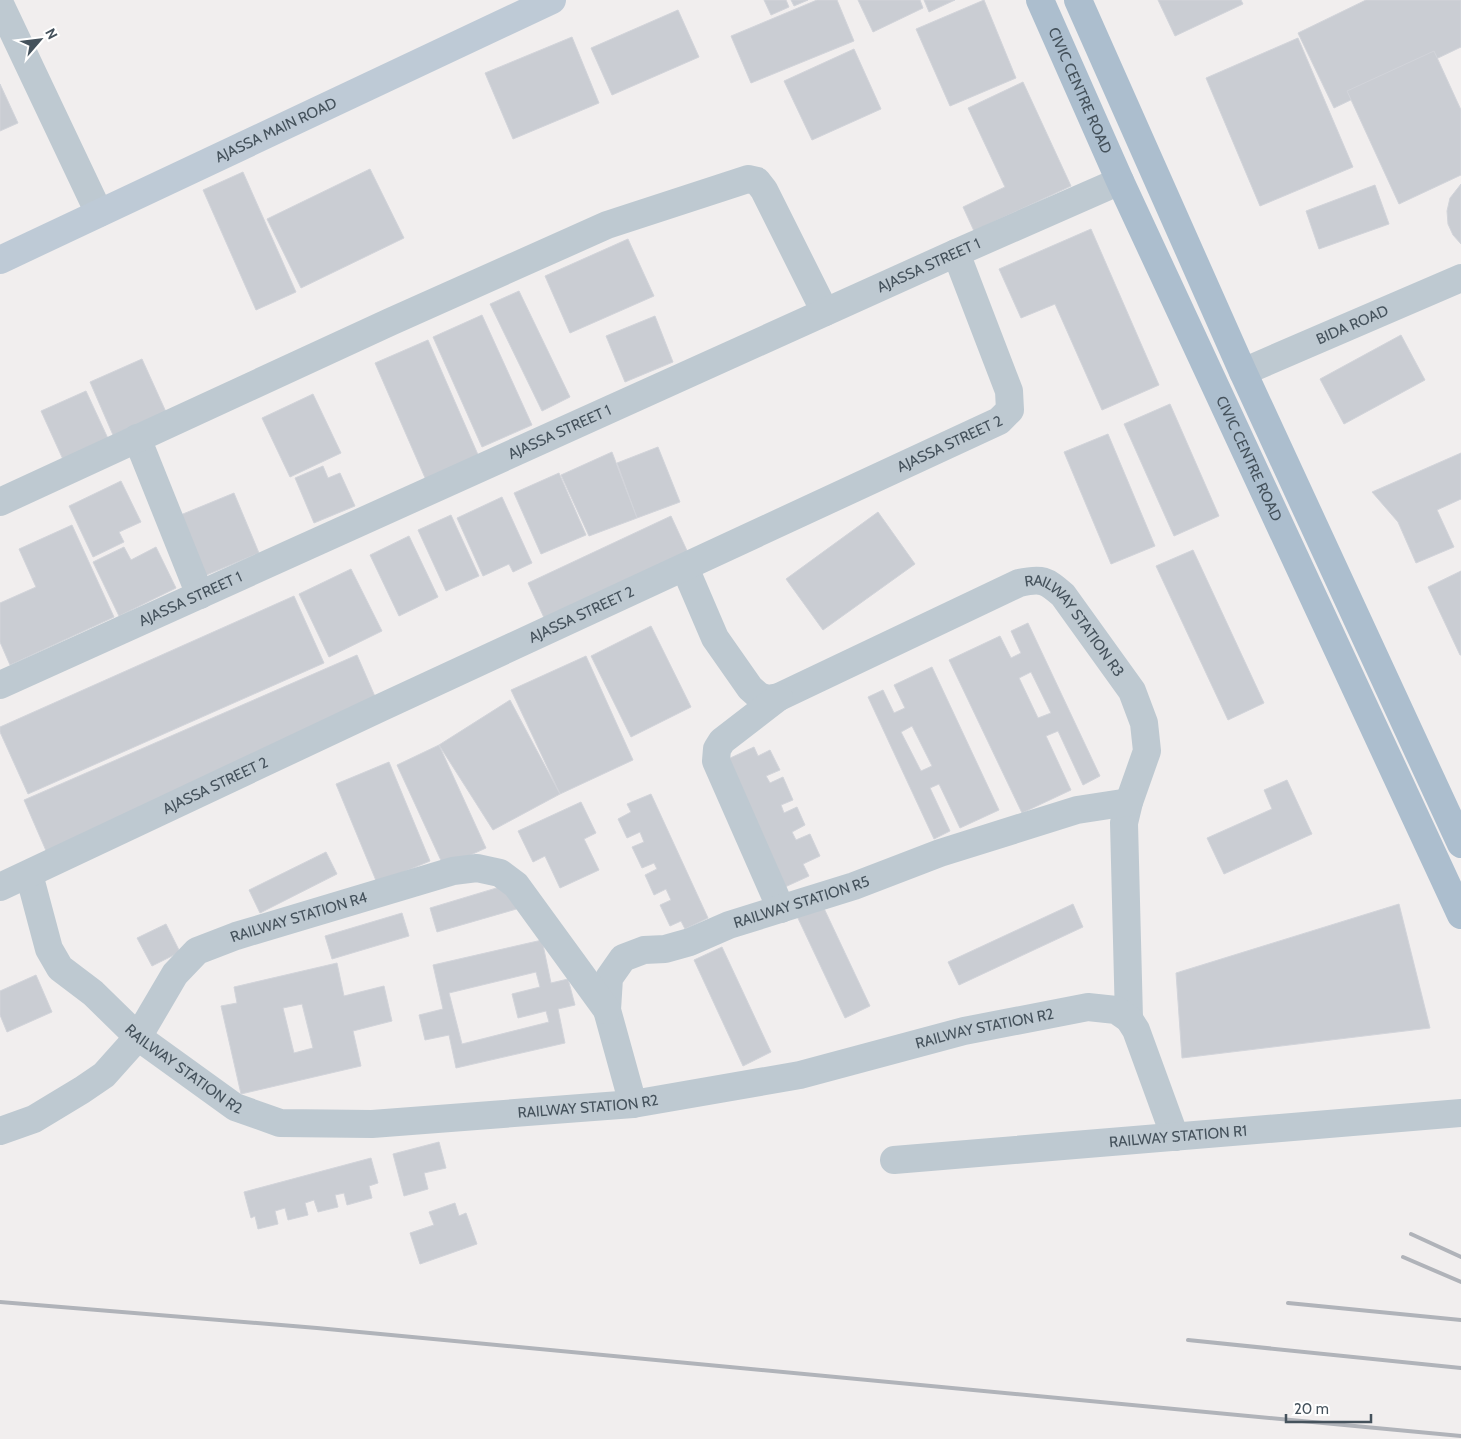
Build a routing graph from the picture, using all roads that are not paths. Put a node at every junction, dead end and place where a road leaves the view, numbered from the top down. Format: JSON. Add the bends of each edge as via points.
{"nodes":[{"id":1,"x":552,"y":0,"type":"edge"},
{"id":2,"x":1040,"y":0,"type":"edge"},
{"id":3,"x":1078,"y":0,"type":"edge"},
{"id":4,"x":0,"y":4,"type":"edge"},
{"id":5,"x":1120,"y":181,"type":"junction"},
{"id":6,"x":99,"y":213,"type":"junction"},
{"id":7,"x":956,"y":253,"type":"junction"},
{"id":8,"x":0,"y":260,"type":"edge"},
{"id":9,"x":1461,"y":278,"type":"edge"},
{"id":10,"x":825,"y":312,"type":"junction"},
{"id":11,"x":1243,"y":372,"type":"junction"},
{"id":12,"x":137,"y":438,"type":"junction"},
{"id":13,"x":0,"y":502,"type":"edge"},
{"id":14,"x":685,"y":568,"type":"junction"},
{"id":15,"x":200,"y":595,"type":"junction"},
{"id":16,"x":0,"y":685,"type":"edge"},
{"id":17,"x":779,"y":697,"type":"junction"},
{"id":18,"x":1129,"y":802,"type":"junction"},
{"id":19,"x":1461,"y":844,"type":"edge"},
{"id":20,"x":29,"y":874,"type":"junction"},
{"id":21,"x":0,"y":887,"type":"edge"},
{"id":22,"x":780,"y":909,"type":"junction"},
{"id":23,"x":1461,"y":916,"type":"edge"},
{"id":24,"x":607,"y":1010,"type":"junction"},
{"id":25,"x":1129,"y":1019,"type":"junction"},
{"id":26,"x":138,"y":1037,"type":"junction"},
{"id":27,"x":633,"y":1104,"type":"junction"},
{"id":28,"x":1461,"y":1113,"type":"edge"},
{"id":29,"x":0,"y":1131,"type":"edge"},
{"id":30,"x":1175,"y":1137,"type":"junction"},
{"id":31,"x":894,"y":1160,"type":"dead end"}],
"edges":[{"from":1,"to":6,"type":"street","name":"AJASSA MAIN ROAD"},
{"from":2,"to":5,"type":"main road","name":"CIVIC CENTRE ROAD"},
{"from":3,"to":11,"type":"main road","name":"CIVIC CENTRE ROAD"},
{"from":4,"to":6,"type":"street"},
{"from":5,"to":7,"type":"street","name":"AJASSA STREET 1"},
{"from":5,"to":23,"type":"main road","name":"CIVIC CENTRE ROAD"},
{"from":6,"to":8,"type":"street","name":"AJASSA MAIN ROAD"},
{"from":7,"to":10,"type":"street","name":"AJASSA STREET 1"},
{"from":7,"to":14,"type":"street","name":"AJASSA STREET 2","via":[[1009,391],[1010,410],[999,421]]},
{"from":9,"to":11,"type":"street","name":"BIDA ROAD"},
{"from":10,"to":12,"type":"street","via":[[764,190],[757,181],[748,179],[607,225]]},
{"from":10,"to":15,"type":"street","name":"AJASSA STREET 1"},
{"from":11,"to":19,"type":"main road","name":"CIVIC CENTRE ROAD"},
{"from":12,"to":13,"type":"street"},
{"from":12,"to":15,"type":"street"},
{"from":14,"to":17,"type":"street","via":[[715,638],[750,688],[768,699]]},
{"from":14,"to":20,"type":"street","name":"AJASSA STREET 2"},
{"from":15,"to":16,"type":"street","name":"AJASSA STREET 1"},
{"from":17,"to":18,"type":"street","name":"RAILWAY STATION R3","via":[[1019,582],[1038,579],[1049,583],[1063,595],[1132,690],[1144,723],[1147,751]]},
{"from":17,"to":22,"type":"street","name":"RAILWAY STATION R3","via":[[722,741],[716,761]]},
{"from":18,"to":22,"type":"street","name":"RAILWAY STATION R5","via":[[1078,810],[940,853],[854,886]]},
{"from":18,"to":25,"type":"street","name":"RAILWAY STATION R3","via":[[1124,822]]},
{"from":20,"to":21,"type":"street","name":"AJASSA STREET 2"},
{"from":20,"to":26,"type":"street","name":"RAILWAY STATION R2","via":[[49,949],[60,968],[93,993]]},
{"from":22,"to":24,"type":"street","name":"RAILWAY STATION R5","via":[[690,942],[665,949],[644,950],[623,958],[609,978]]},
{"from":24,"to":26,"type":"street","name":"RAILWAY STATION R4","via":[[516,885],[500,873],[477,868],[454,871],[359,898],[236,936],[197,952],[175,974]]},
{"from":24,"to":27,"type":"street","name":"RAILWAY STATION R5"},
{"from":25,"to":27,"type":"street","name":"RAILWAY STATION R2","via":[[1116,1010],[1088,1007],[964,1031],[800,1075]]},
{"from":25,"to":30,"type":"street","via":[[1136,1030]]},
{"from":26,"to":27,"type":"street","name":"RAILWAY STATION R2","via":[[235,1106],[280,1123],[372,1124]]},
{"from":26,"to":29,"type":"street","name":"RAILWAY STATION R4","via":[[104,1075],[82,1090],[34,1119]]},
{"from":28,"to":30,"type":"street","name":"RAILWAY STATION R1"},
{"from":30,"to":31,"type":"street","name":"RAILWAY STATION R1"}]}
